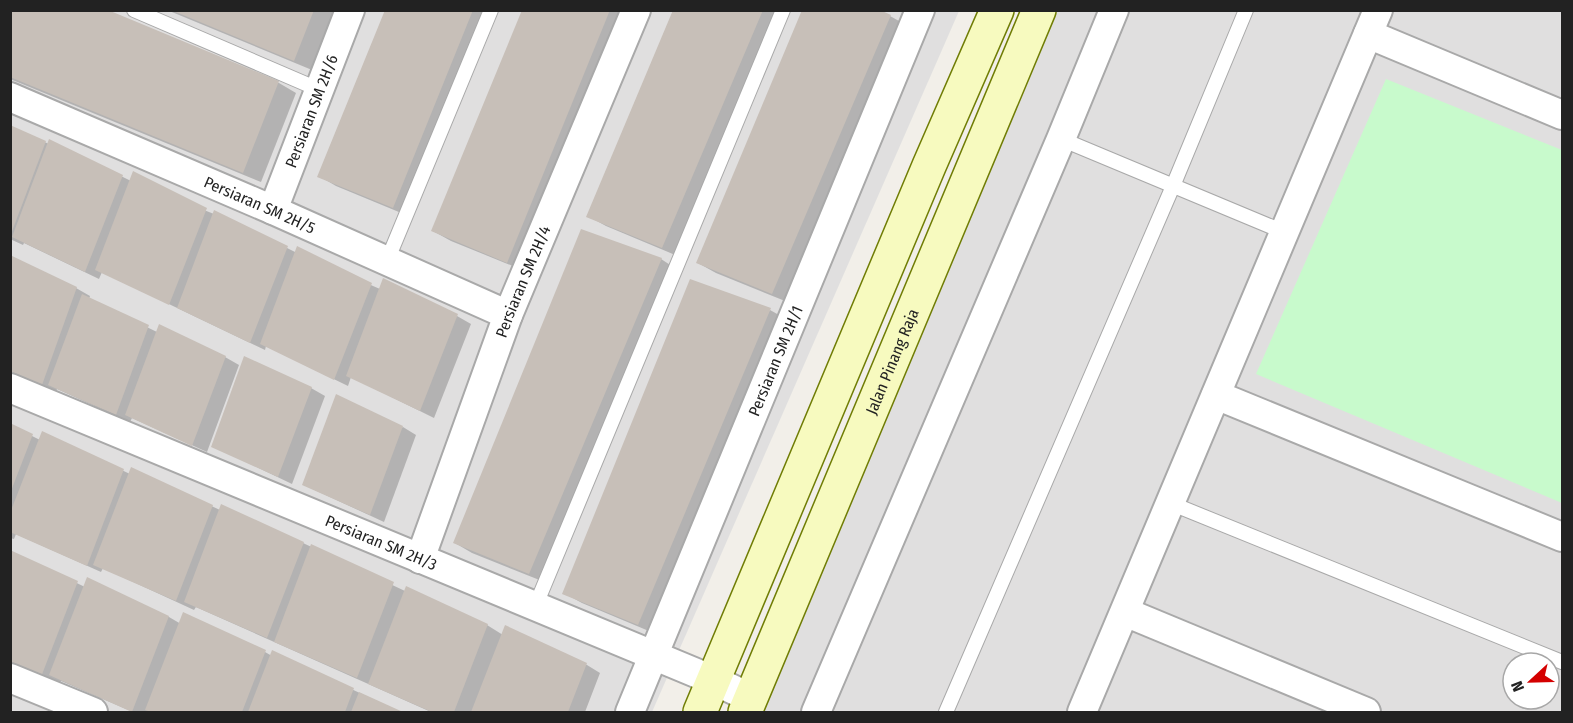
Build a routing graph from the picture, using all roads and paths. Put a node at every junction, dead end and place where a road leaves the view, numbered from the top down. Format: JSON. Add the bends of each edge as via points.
{"nodes":[{"id":1,"x":134,"y":10,"type":"edge"},
{"id":2,"x":350,"y":10,"type":"edge"},
{"id":3,"x":491,"y":10,"type":"edge"},
{"id":4,"x":636,"y":10,"type":"edge"},
{"id":5,"x":783,"y":10,"type":"edge"},
{"id":6,"x":921,"y":10,"type":"edge"},
{"id":7,"x":997,"y":10,"type":"edge"},
{"id":8,"x":1039,"y":10,"type":"edge"},
{"id":9,"x":1114,"y":10,"type":"edge"},
{"id":10,"x":1246,"y":10,"type":"edge"},
{"id":11,"x":1373,"y":22,"type":"edge"},
{"id":12,"x":320,"y":90,"type":"junction"},
{"id":13,"x":10,"y":98,"type":"edge"},
{"id":14,"x":1563,"y":115,"type":"edge"},
{"id":15,"x":1061,"y":139,"type":"junction"},
{"id":16,"x":1173,"y":186,"type":"junction"},
{"id":17,"x":273,"y":210,"type":"junction"},
{"id":18,"x":1284,"y":232,"type":"junction"},
{"id":19,"x":387,"y":261,"type":"junction"},
{"id":20,"x":508,"y":315,"type":"junction"},
{"id":21,"x":10,"y":388,"type":"edge"},
{"id":22,"x":1216,"y":394,"type":"junction"},
{"id":23,"x":1170,"y":503,"type":"junction"},
{"id":24,"x":1563,"y":537,"type":"edge"},
{"id":25,"x":420,"y":559,"type":"junction"},
{"id":26,"x":535,"y":607,"type":"junction"},
{"id":27,"x":1125,"y":612,"type":"junction"},
{"id":28,"x":655,"y":657,"type":"junction"},
{"id":29,"x":1563,"y":662,"type":"edge"},
{"id":30,"x":10,"y":678,"type":"edge"},
{"id":31,"x":707,"y":703,"type":"edge"},
{"id":32,"x":748,"y":705,"type":"edge"},
{"id":33,"x":93,"y":712,"type":"edge"},
{"id":34,"x":630,"y":712,"type":"edge"},
{"id":35,"x":816,"y":712,"type":"edge"},
{"id":36,"x":946,"y":712,"type":"edge"},
{"id":37,"x":1082,"y":712,"type":"edge"},
{"id":38,"x":1366,"y":712,"type":"edge"}],
"edges":[{"from":1,"to":12,"type":"lane"},
{"from":2,"to":12,"type":"street","name":"Persiaran SM 2H/6"},
{"from":3,"to":19,"type":"lane"},
{"from":4,"to":20,"type":"street","name":"Persiaran SM 2H/4"},
{"from":5,"to":26,"type":"lane"},
{"from":6,"to":28,"type":"street","name":"Persiaran SM 2H/1"},
{"from":7,"to":31,"type":"main road"},
{"from":8,"to":32,"type":"main road","name":"Jalan Pinang Raja"},
{"from":9,"to":15,"type":"street"},
{"from":10,"to":16,"type":"lane"},
{"from":11,"to":14,"type":"street"},
{"from":11,"to":18,"type":"street"},
{"from":12,"to":17,"type":"street","name":"Persiaran SM 2H/6"},
{"from":13,"to":17,"type":"street","name":"Persiaran SM 2H/5"},
{"from":15,"to":16,"type":"lane"},
{"from":15,"to":35,"type":"street"},
{"from":16,"to":18,"type":"lane"},
{"from":16,"to":36,"type":"lane"},
{"from":17,"to":19,"type":"street","name":"Persiaran SM 2H/5"},
{"from":18,"to":22,"type":"street"},
{"from":19,"to":20,"type":"street","name":"Persiaran SM 2H/5"},
{"from":20,"to":25,"type":"street","name":"Persiaran SM 2H/4"},
{"from":21,"to":25,"type":"street","name":"Persiaran SM 2H/3"},
{"from":22,"to":23,"type":"street"},
{"from":22,"to":24,"type":"street"},
{"from":23,"to":27,"type":"street"},
{"from":23,"to":29,"type":"lane"},
{"from":25,"to":26,"type":"street","name":"Persiaran SM 2H/3"},
{"from":26,"to":28,"type":"street","name":"Persiaran SM 2H/3"},
{"from":27,"to":37,"type":"street"},
{"from":27,"to":38,"type":"street"},
{"from":28,"to":31,"type":"street","name":"Persiaran SM 2H/3"},
{"from":28,"to":34,"type":"street","name":"Persiaran SM 2H/1"},
{"from":30,"to":33,"type":"street"},
{"from":31,"to":32,"type":"street","name":"Persiaran SM 2H/3"}]}
